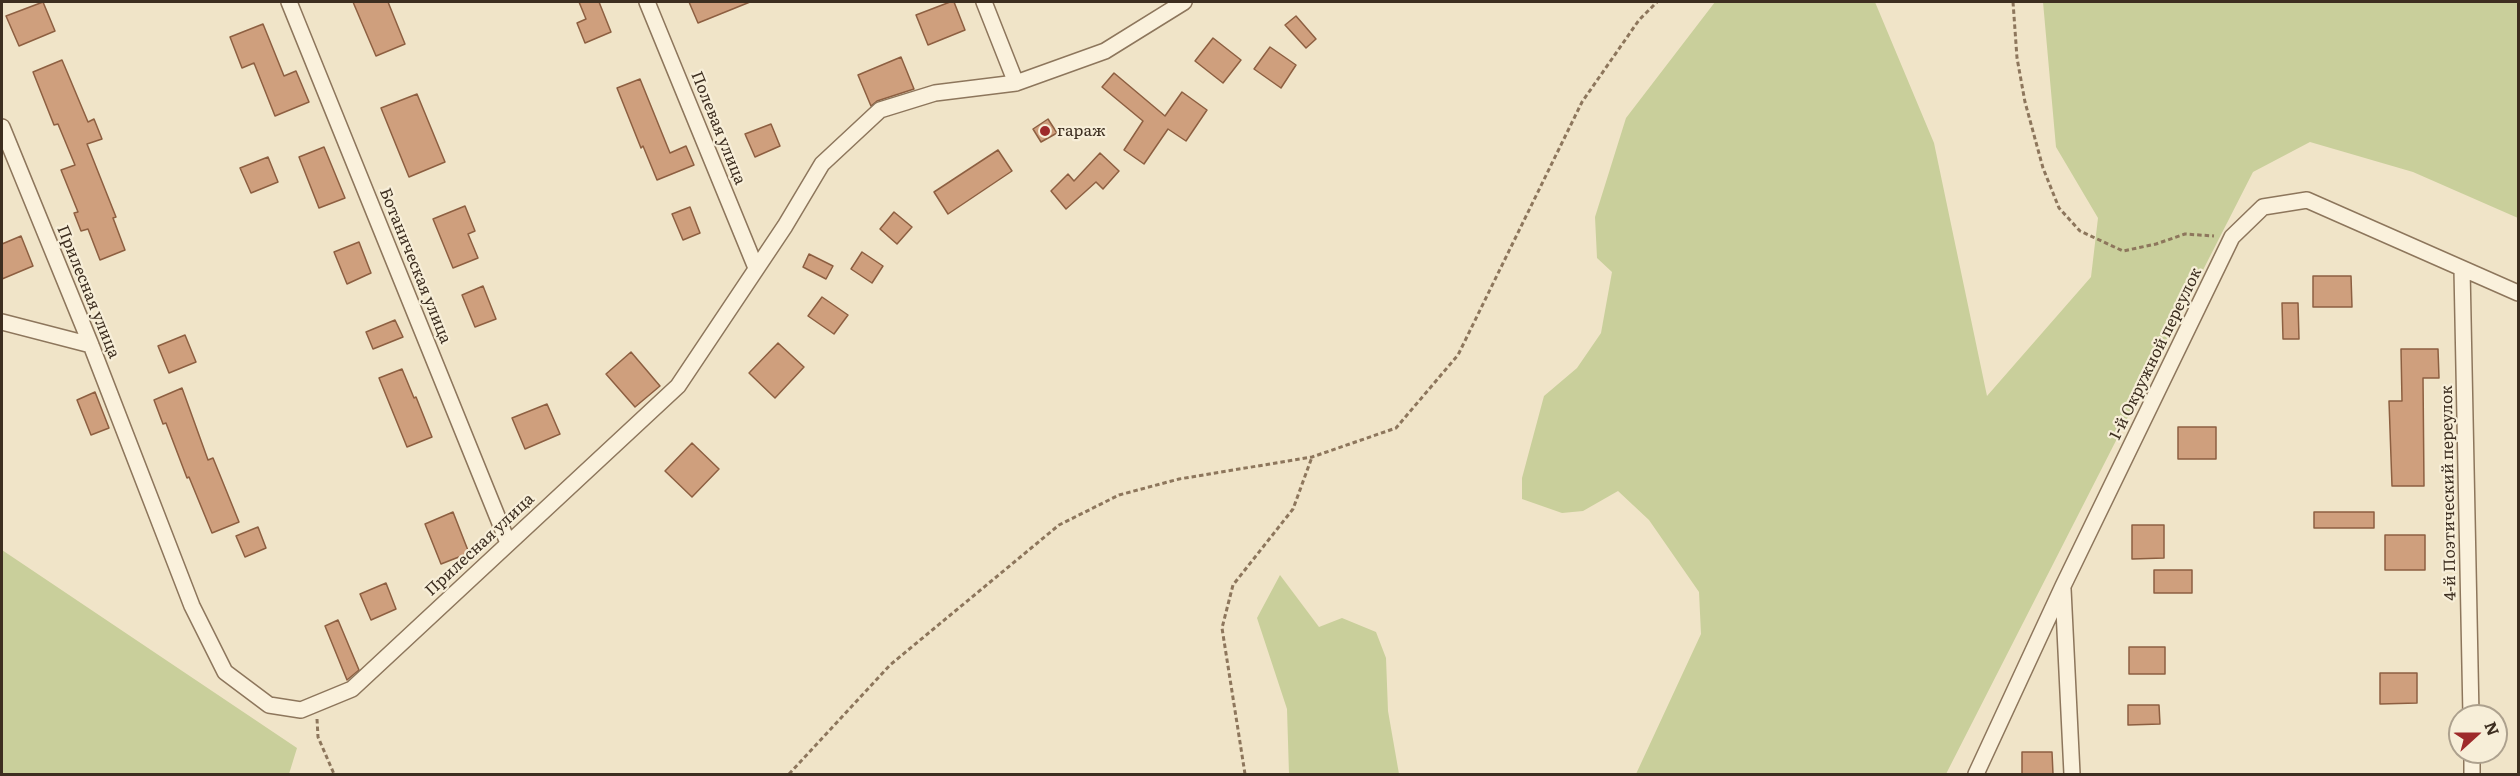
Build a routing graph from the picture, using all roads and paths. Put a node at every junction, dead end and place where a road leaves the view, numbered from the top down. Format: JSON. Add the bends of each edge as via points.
{"nodes":[{"id":1,"x":289,"y":2,"type":"edge"},
{"id":2,"x":647,"y":2,"type":"edge"},
{"id":3,"x":984,"y":2,"type":"edge"},
{"id":4,"x":1184,"y":2,"type":"edge"},
{"id":5,"x":1657,"y":2,"type":"edge"},
{"id":6,"x":2013,"y":2,"type":"edge"},
{"id":7,"x":1016,"y":83,"type":"junction"},
{"id":8,"x":2,"y":127,"type":"edge"},
{"id":9,"x":2232,"y":237,"type":"junction"},
{"id":10,"x":756,"y":268,"type":"junction"},
{"id":11,"x":2462,"y":269,"type":"junction"},
{"id":12,"x":2518,"y":293,"type":"edge"},
{"id":13,"x":2,"y":322,"type":"edge"},
{"id":14,"x":91,"y":345,"type":"junction"},
{"id":15,"x":1312,"y":457,"type":"junction"},
{"id":16,"x":508,"y":543,"type":"junction"},
{"id":17,"x":2063,"y":586,"type":"junction"},
{"id":18,"x":317,"y":703,"type":"junction"},
{"id":19,"x":2471,"y":704,"type":"edge"},
{"id":20,"x":333,"y":774,"type":"edge"},
{"id":21,"x":789,"y":774,"type":"edge"},
{"id":22,"x":1245,"y":774,"type":"edge"},
{"id":23,"x":1976,"y":774,"type":"edge"},
{"id":24,"x":2072,"y":774,"type":"edge"}],
"edges":[{"from":1,"to":16,"type":"street","name":"Ботаническая улица"},
{"from":2,"to":10,"type":"street","name":"Полевая улица"},
{"from":3,"to":7,"type":"street"},
{"from":4,"to":7,"type":"street","name":"Прилесная улица","via":[[1105,51]]},
{"from":5,"to":15,"type":"path","via":[[1639,20],[1582,102],[1458,356],[1396,428]]},
{"from":6,"to":9,"type":"path","via":[[2017,58],[2043,168],[2059,208],[2080,231],[2123,251],[2185,234]]},
{"from":7,"to":10,"type":"street","name":"Прилесная улица","via":[[935,93],[880,110],[822,164]]},
{"from":8,"to":14,"type":"street","name":"Прилесная улица"},
{"from":9,"to":11,"type":"street","name":"1-й Окружной переулок","via":[[2263,207],[2307,200]]},
{"from":9,"to":17,"type":"street","name":"1-й Окружной переулок"},
{"from":10,"to":16,"type":"street","name":"Прилесная улица","via":[[678,386]]},
{"from":11,"to":12,"type":"street","name":"1-й Окружной переулок"},
{"from":11,"to":19,"type":"street","name":"4-й Поэтический переулок"},
{"from":13,"to":14,"type":"street"},
{"from":14,"to":18,"type":"street","name":"Прилесная улица","via":[[192,606],[225,672],[270,705],[301,710]]},
{"from":15,"to":21,"type":"path","via":[[1179,479],[1129,492],[1059,525],[890,665]]},
{"from":15,"to":22,"type":"path","via":[[1293,509],[1233,585],[1222,627]]},
{"from":16,"to":18,"type":"street","name":"Прилесная улица","via":[[352,689]]},
{"from":17,"to":23,"type":"street","name":"1-й Окружной переулок"},
{"from":17,"to":24,"type":"street"},
{"from":18,"to":20,"type":"path","via":[[318,737]]}]}
